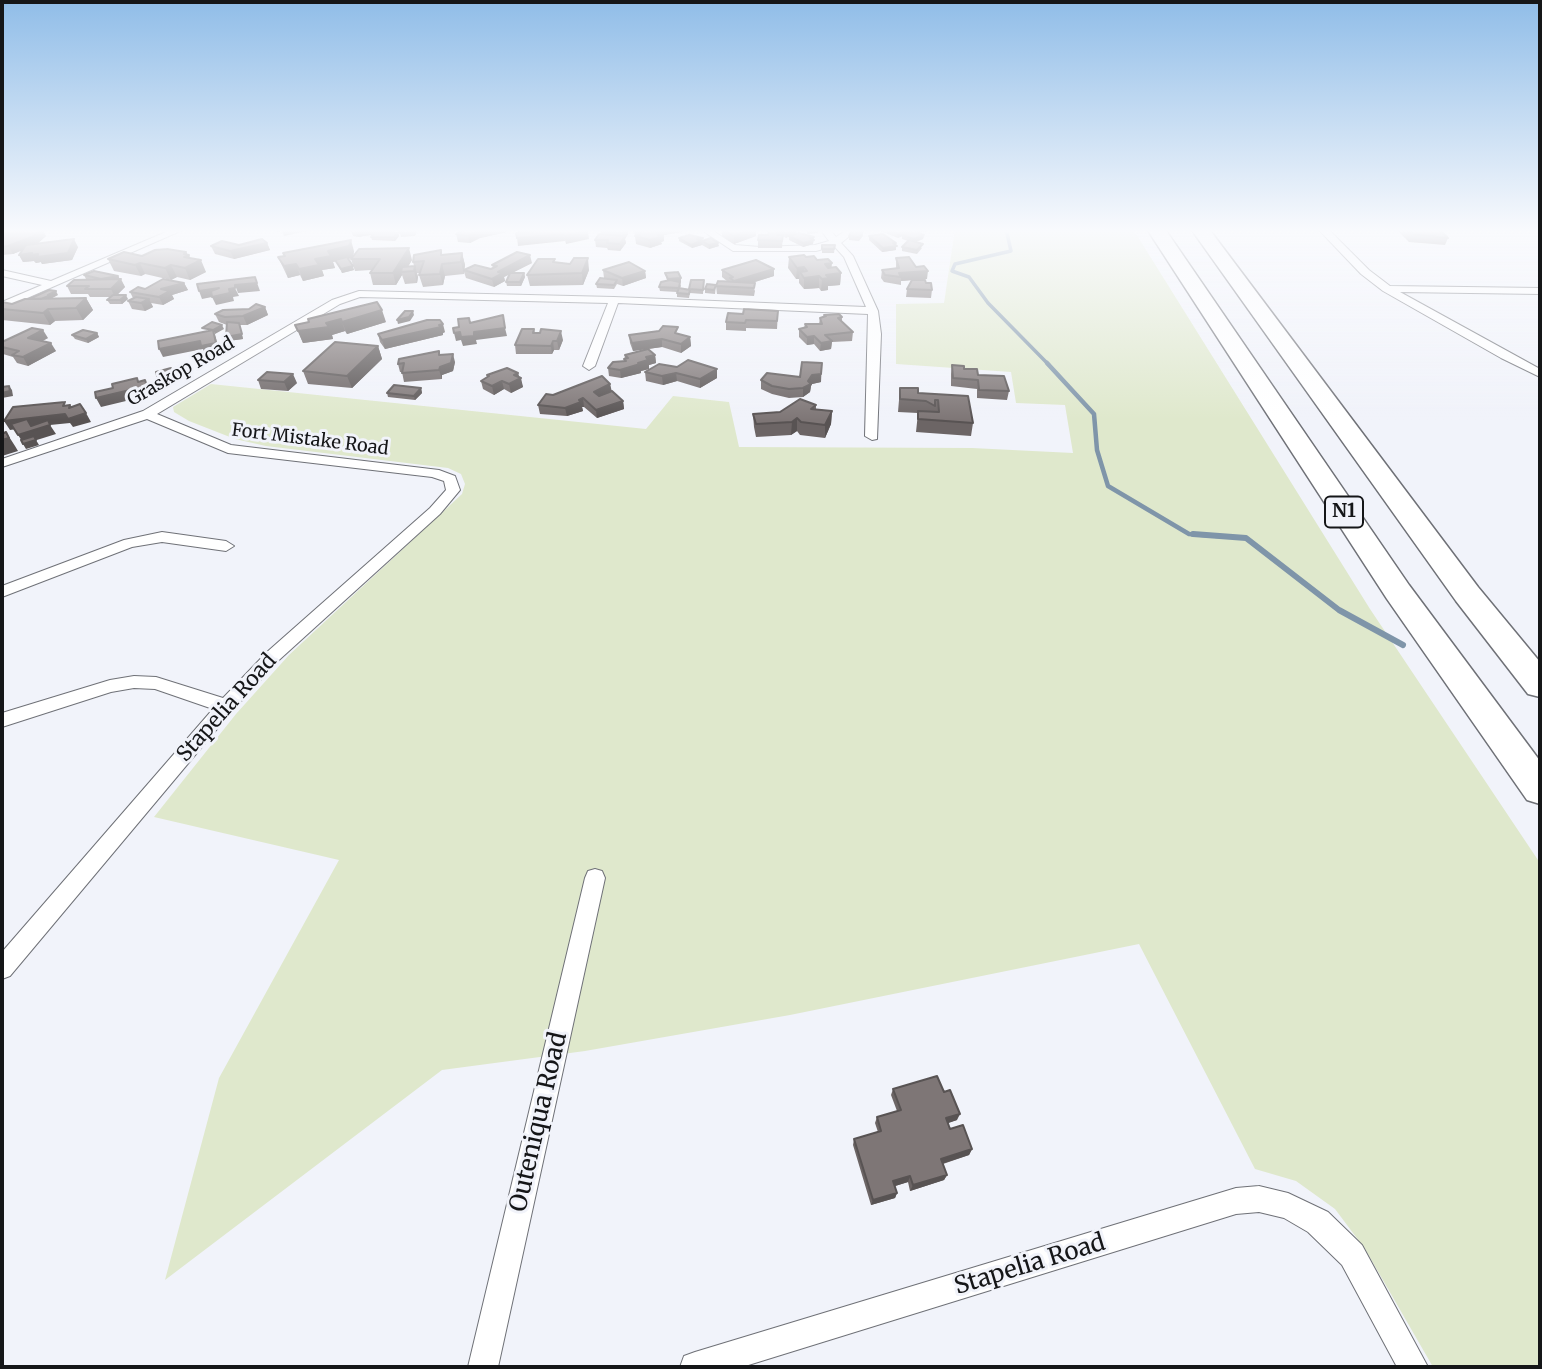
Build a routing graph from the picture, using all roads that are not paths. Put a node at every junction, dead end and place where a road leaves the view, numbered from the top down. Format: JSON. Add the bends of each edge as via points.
{"nodes":[{"id":1,"x":31,"y":293,"type":"edge"},
{"id":2,"x":368,"y":293,"type":"edge"},
{"id":3,"x":401,"y":293,"type":"edge"},
{"id":4,"x":865,"y":293,"type":"edge"},
{"id":5,"x":1199,"y":293,"type":"edge"},
{"id":6,"x":1247,"y":293,"type":"edge"},
{"id":7,"x":1394,"y":293,"type":"edge"},
{"id":8,"x":614,"y":300,"type":"junction"},
{"id":9,"x":2,"y":306,"type":"edge"},
{"id":10,"x":873,"y":311,"type":"junction"},
{"id":11,"x":589,"y":366,"type":"dead end"},
{"id":12,"x":1540,"y":373,"type":"edge"},
{"id":13,"x":147,"y":414,"type":"junction"},
{"id":14,"x":872,"y":436,"type":"dead end"},
{"id":15,"x":2,"y":463,"type":"edge"},
{"id":16,"x":434,"y":473,"type":"joint"},
{"id":17,"x":226,"y":546,"type":"dead end"},
{"id":18,"x":2,"y":592,"type":"edge"},
{"id":19,"x":1540,"y":685,"type":"edge"},
{"id":20,"x":226,"y":706,"type":"junction"},
{"id":21,"x":2,"y":720,"type":"edge"},
{"id":22,"x":1540,"y":789,"type":"edge"},
{"id":23,"x":595,"y":878,"type":"dead end"},
{"id":24,"x":2,"y":968,"type":"edge"},
{"id":25,"x":483,"y":1367,"type":"edge"},
{"id":26,"x":695,"y":1367,"type":"edge"},
{"id":27,"x":1413,"y":1367,"type":"edge"}],
"edges":[{"from":1,"to":9,"type":"street"},
{"from":2,"to":13,"type":"street","name":"Graskop Road","via":[[336,302]]},
{"from":3,"to":8,"type":"street","name":"Graskop Road"},
{"from":4,"to":10,"type":"street"},
{"from":5,"to":22,"type":"highway","number":"N1","via":[[1398,592]]},
{"from":6,"to":19,"type":"highway","number":"N1","via":[[1467,594]]},
{"from":7,"to":12,"type":"street"},
{"from":8,"to":10,"type":"street","name":"Graskop Road"},
{"from":8,"to":11,"type":"street"},
{"from":10,"to":14,"type":"street"},
{"from":13,"to":15,"type":"street","name":"Graskop Road"},
{"from":13,"to":16,"type":"street","name":"Fort Mistake Road","via":[[228,449]]},
{"from":16,"to":20,"type":"street","name":"Stapelia Road","via":[[450,479],[453,491],[447,499],[272,656]]},
{"from":17,"to":18,"type":"street","via":[[162,537],[129,543]]},
{"from":20,"to":21,"type":"street","via":[[156,683],[134,682]]},
{"from":20,"to":24,"type":"street","name":"Stapelia Road"},
{"from":23,"to":25,"type":"street","name":"Outeniqua Road"},
{"from":26,"to":27,"type":"street","name":"Stapelia Road","via":[[1236,1201],[1259,1199],[1288,1206],[1318,1222],[1352,1255]]}]}
